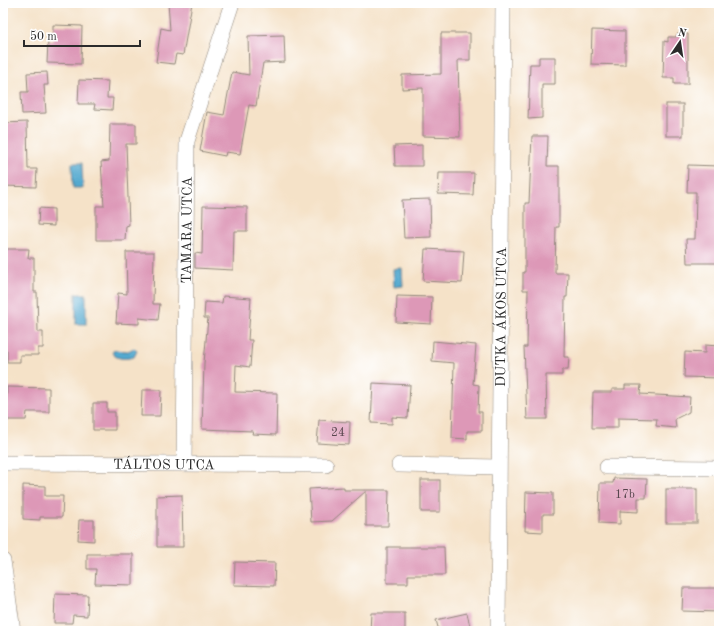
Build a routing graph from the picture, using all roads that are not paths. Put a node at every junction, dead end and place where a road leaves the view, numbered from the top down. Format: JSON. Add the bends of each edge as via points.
{"nodes":[{"id":1,"x":232,"y":3,"type":"edge"},
{"id":2,"x":503,"y":3,"type":"edge"},
{"id":3,"x":3,"y":463,"type":"edge"},
{"id":4,"x":184,"y":464,"type":"junction"},
{"id":5,"x":326,"y":465,"type":"dead end"},
{"id":6,"x":400,"y":465,"type":"dead end"},
{"id":7,"x":498,"y":467,"type":"junction"},
{"id":8,"x":607,"y":467,"type":"dead end"},
{"id":9,"x":719,"y":468,"type":"edge"},
{"id":10,"x":3,"y":561,"type":"edge"},
{"id":11,"x":13,"y":631,"type":"edge"},
{"id":12,"x":498,"y":631,"type":"edge"}],
"edges":[{"from":1,"to":4,"type":"street","name":"TAMARA UTCA","via":[[188,141]]},
{"from":2,"to":7,"type":"street","name":"DUTKA ÁKOS UTCA"},
{"from":3,"to":4,"type":"street","name":"TÁLTOS UTCA"},
{"from":4,"to":5,"type":"street","name":"TÁLTOS UTCA"},
{"from":6,"to":7,"type":"street"},
{"from":7,"to":12,"type":"street","name":"DUTKA ÁKOS UTCA"},
{"from":8,"to":9,"type":"street"},
{"from":10,"to":11,"type":"street"}]}
